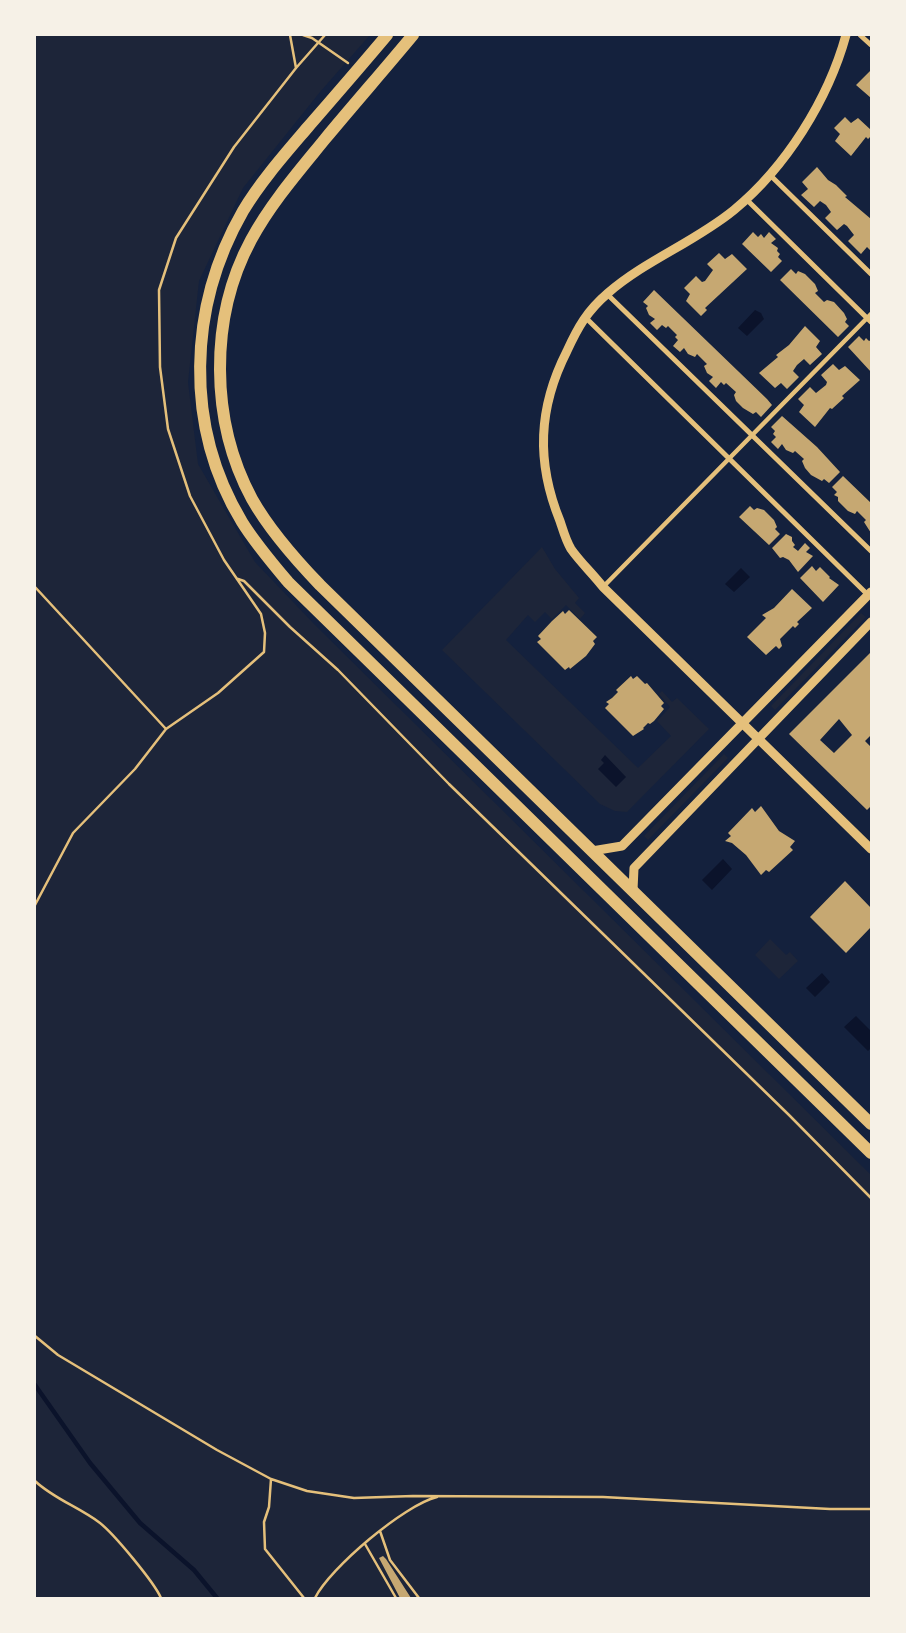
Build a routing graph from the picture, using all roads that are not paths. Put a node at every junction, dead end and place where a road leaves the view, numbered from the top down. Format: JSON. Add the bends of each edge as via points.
{"nodes":[{"id":1,"x":387,"y":35,"type":"edge"},
{"id":2,"x":413,"y":35,"type":"edge"},
{"id":3,"x":846,"y":35,"type":"edge"},
{"id":4,"x":860,"y":35,"type":"edge"},
{"id":5,"x":871,"y":45,"type":"edge"},
{"id":6,"x":769,"y":174,"type":"junction"},
{"id":7,"x":746,"y":198,"type":"junction"},
{"id":8,"x":871,"y":274,"type":"edge"},
{"id":9,"x":607,"y":294,"type":"junction"},
{"id":10,"x":584,"y":317,"type":"junction"},
{"id":11,"x":870,"y":318,"type":"edge"},
{"id":12,"x":752,"y":435,"type":"junction"},
{"id":13,"x":730,"y":458,"type":"junction"},
{"id":14,"x":871,"y":551,"type":"edge"},
{"id":15,"x":603,"y":587,"type":"junction"},
{"id":16,"x":870,"y":594,"type":"edge"},
{"id":17,"x":871,"y":622,"type":"edge"},
{"id":18,"x":742,"y":722,"type":"junction"},
{"id":19,"x":759,"y":738,"type":"junction"},
{"id":20,"x":871,"y":849,"type":"edge"},
{"id":21,"x":592,"y":851,"type":"junction"},
{"id":22,"x":632,"y":890,"type":"junction"},
{"id":23,"x":871,"y":1124,"type":"edge"},
{"id":24,"x":871,"y":1153,"type":"edge"}],
"edges":[{"from":1,"to":24,"type":"main road","via":[[258,188],[232,232],[211,284],[203,316],[199,371],[206,432],[224,487],[254,540],[288,582]]},
{"from":2,"to":21,"type":"main road","via":[[282,191],[247,249],[230,292],[222,339],[221,395],[226,429],[252,499],[301,565]]},
{"from":3,"to":6,"type":"street","via":[[842,52],[809,122]]},
{"from":4,"to":5,"type":"street"},
{"from":6,"to":7,"type":"street"},
{"from":6,"to":8,"type":"street"},
{"from":7,"to":9,"type":"street","via":[[708,229],[624,280]]},
{"from":7,"to":11,"type":"street"},
{"from":9,"to":10,"type":"street"},
{"from":9,"to":12,"type":"street"},
{"from":10,"to":13,"type":"street"},
{"from":10,"to":15,"type":"street","via":[[554,376],[544,420],[542,447],[554,507],[571,549]]},
{"from":11,"to":12,"type":"street"},
{"from":12,"to":13,"type":"street"},
{"from":12,"to":14,"type":"street"},
{"from":13,"to":15,"type":"street"},
{"from":13,"to":16,"type":"street"},
{"from":15,"to":18,"type":"street"},
{"from":16,"to":18,"type":"street"},
{"from":17,"to":19,"type":"street"},
{"from":18,"to":19,"type":"street"},
{"from":18,"to":21,"type":"street","via":[[622,846]]},
{"from":19,"to":20,"type":"street"},
{"from":19,"to":22,"type":"street","via":[[634,868]]},
{"from":21,"to":22,"type":"main road"},
{"from":22,"to":23,"type":"main road"}]}
